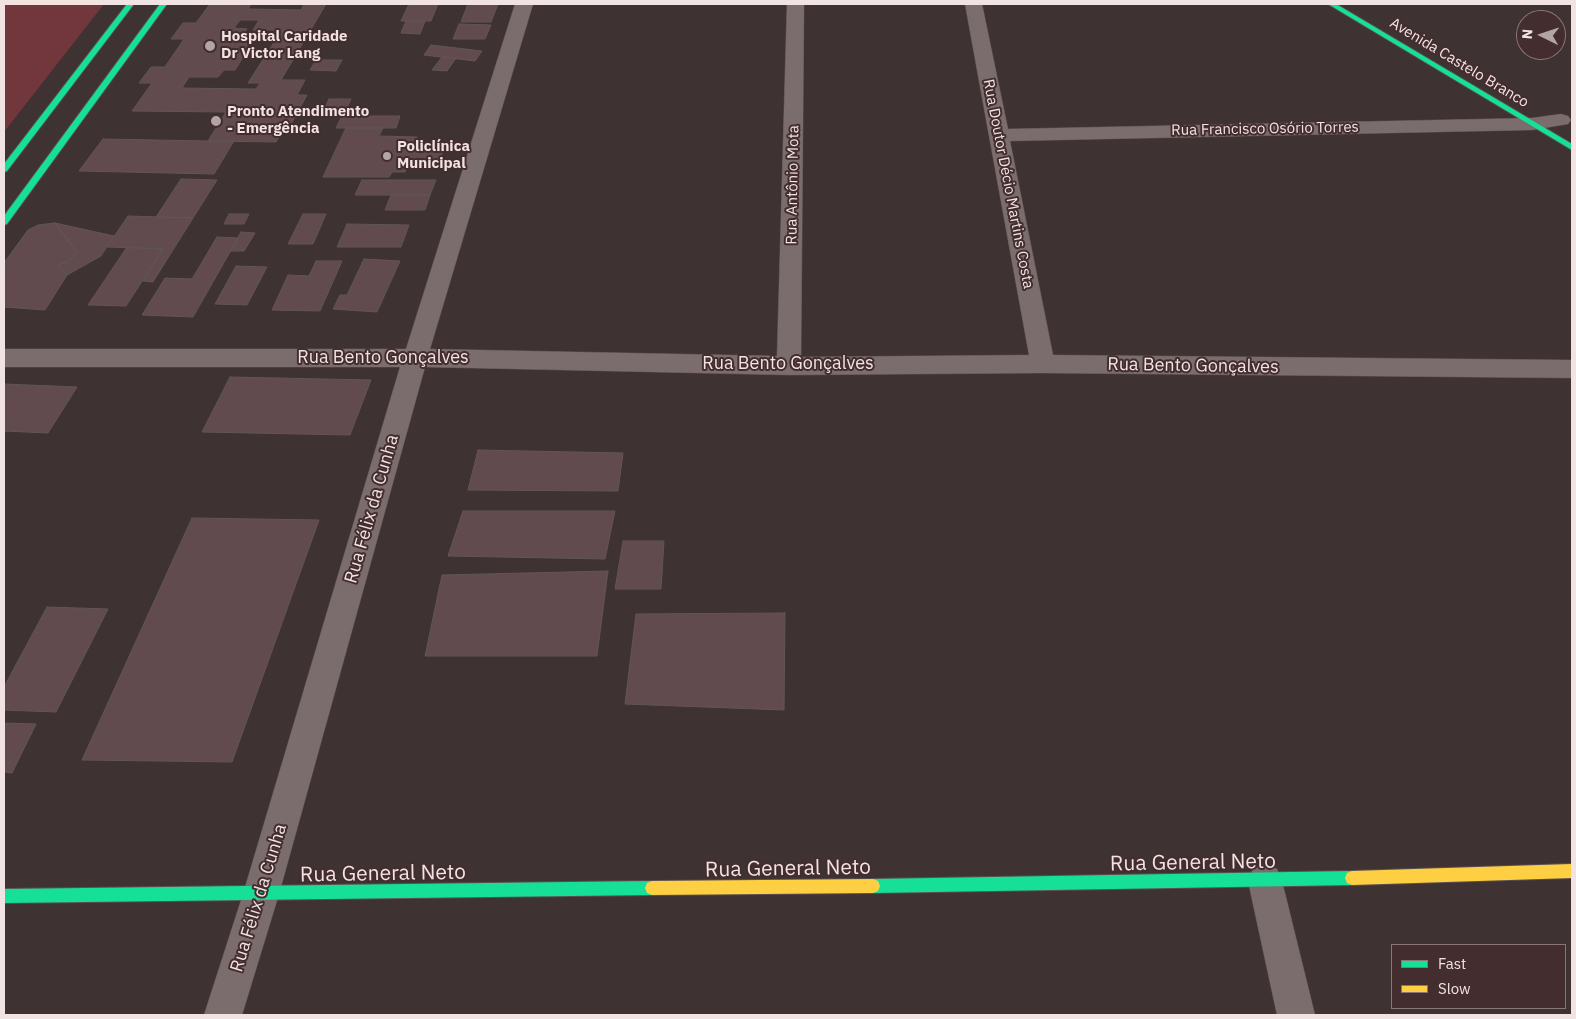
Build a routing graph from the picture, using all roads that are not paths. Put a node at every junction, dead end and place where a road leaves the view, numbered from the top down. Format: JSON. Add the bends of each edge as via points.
{"nodes":[{"id":1,"x":130,"y":4,"type":"edge"},
{"id":2,"x":163,"y":4,"type":"edge"},
{"id":3,"x":524,"y":4,"type":"edge"},
{"id":4,"x":796,"y":4,"type":"edge"},
{"id":5,"x":974,"y":4,"type":"edge"},
{"id":6,"x":1331,"y":4,"type":"edge"},
{"id":7,"x":50,"y":108,"type":"junction"},
{"id":8,"x":86,"y":108,"type":"junction"},
{"id":9,"x":1539,"y":117,"type":"junction"},
{"id":10,"x":1567,"y":123,"type":"edge"},
{"id":11,"x":998,"y":135,"type":"junction"},
{"id":12,"x":1572,"y":147,"type":"edge"},
{"id":13,"x":4,"y":169,"type":"edge"},
{"id":14,"x":10,"y":194,"type":"dead end"},
{"id":15,"x":24,"y":194,"type":"junction"},
{"id":16,"x":4,"y":222,"type":"edge"},
{"id":17,"x":4,"y":358,"type":"edge"},
{"id":18,"x":415,"y":358,"type":"junction"},
{"id":19,"x":1043,"y":364,"type":"junction"},
{"id":20,"x":789,"y":366,"type":"junction"},
{"id":21,"x":1572,"y":370,"type":"edge"},
{"id":22,"x":1572,"y":871,"type":"edge"},
{"id":23,"x":1265,"y":881,"type":"junction"},
{"id":24,"x":261,"y":894,"type":"junction"},
{"id":25,"x":4,"y":896,"type":"edge"},
{"id":26,"x":223,"y":1015,"type":"edge"},
{"id":27,"x":1296,"y":1015,"type":"edge"}],
"edges":[{"from":1,"to":7,"type":"street"},
{"from":2,"to":8,"type":"street"},
{"from":3,"to":18,"type":"street","name":"Rua Félix da Cunha"},
{"from":4,"to":20,"type":"street","name":"Rua Antônio Mota"},
{"from":5,"to":11,"type":"street","name":"Rua Doutor Décio Martins Costa"},
{"from":6,"to":9,"type":"street","name":"Avenida Castelo Branco"},
{"from":7,"to":8,"type":"street"},
{"from":7,"to":13,"type":"street"},
{"from":8,"to":15,"type":"street"},
{"from":9,"to":10,"type":"street","name":"Rua Francisco Osório Torres"},
{"from":9,"to":11,"type":"street","name":"Rua Francisco Osório Torres"},
{"from":9,"to":12,"type":"street","name":"Avenida Castelo Branco"},
{"from":11,"to":19,"type":"street","name":"Rua Doutor Décio Martins Costa"},
{"from":14,"to":15,"type":"street"},
{"from":15,"to":16,"type":"street"},
{"from":17,"to":18,"type":"street","name":"Rua Bento Gonçalves"},
{"from":18,"to":20,"type":"street","name":"Rua Bento Gonçalves"},
{"from":18,"to":24,"type":"street","name":"Rua Félix da Cunha"},
{"from":19,"to":20,"type":"street","name":"Rua Bento Gonçalves"},
{"from":19,"to":21,"type":"street","name":"Rua Bento Gonçalves"},
{"from":22,"to":23,"type":"street","name":"Rua General Neto"},
{"from":23,"to":24,"type":"street","name":"Rua General Neto"},
{"from":23,"to":27,"type":"street"},
{"from":24,"to":25,"type":"street","name":"Rua General Neto"},
{"from":24,"to":26,"type":"street","name":"Rua Félix da Cunha"}]}
